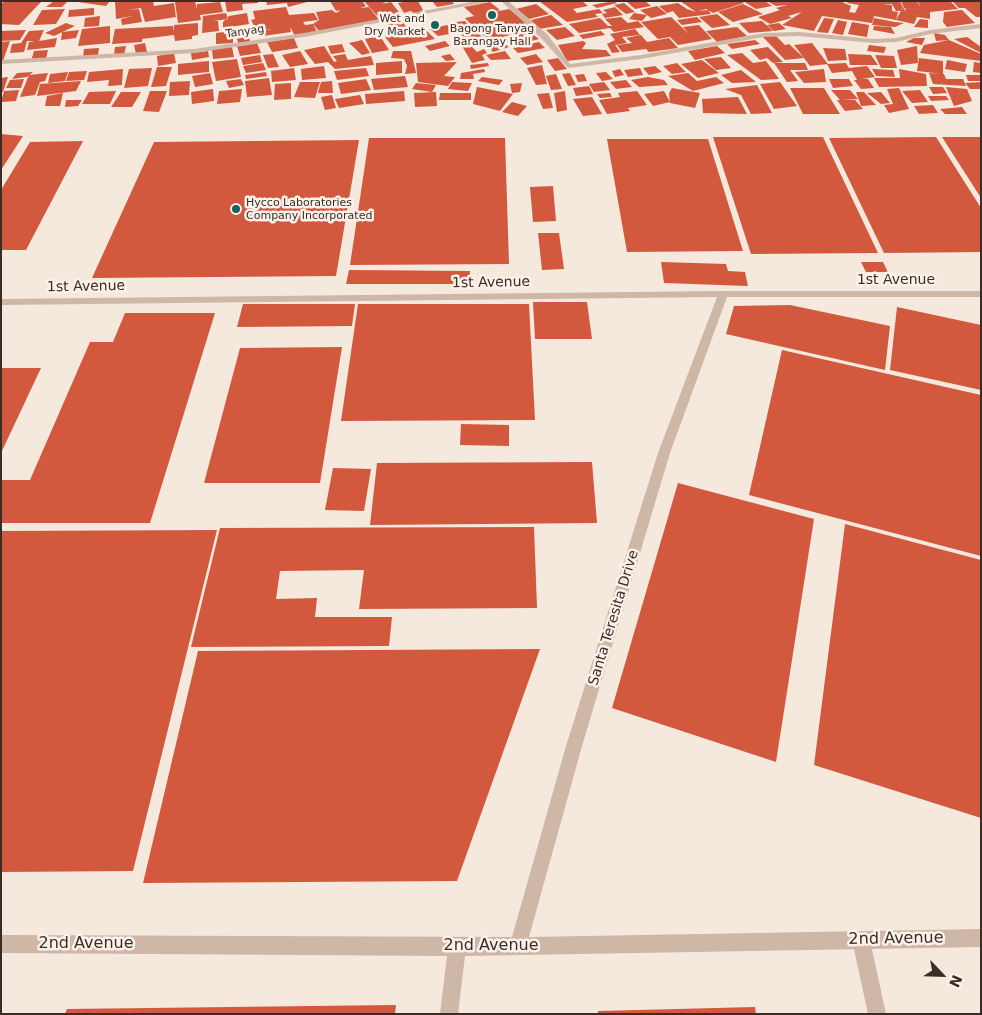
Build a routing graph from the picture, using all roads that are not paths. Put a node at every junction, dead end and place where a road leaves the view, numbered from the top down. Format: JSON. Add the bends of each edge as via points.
{"nodes":[{"id":1,"x":489,"y":1,"type":"edge"},
{"id":2,"x":504,"y":1,"type":"edge"},
{"id":3,"x":981,"y":26,"type":"edge"},
{"id":4,"x":1,"y":62,"type":"edge"},
{"id":5,"x":723,"y":294,"type":"junction"},
{"id":6,"x":981,"y":294,"type":"edge"},
{"id":7,"x":1,"y":302,"type":"edge"},
{"id":8,"x":981,"y":938,"type":"edge"},
{"id":9,"x":861,"y":940,"type":"junction"},
{"id":10,"x":1,"y":944,"type":"edge"},
{"id":11,"x":518,"y":946,"type":"junction"},
{"id":12,"x":457,"y":947,"type":"junction"},
{"id":13,"x":449,"y":1014,"type":"edge"},
{"id":14,"x":878,"y":1014,"type":"edge"}],
"edges":[{"from":1,"to":4,"type":"street","name":"Tanyag","via":[[304,35],[194,51]]},
{"from":2,"to":3,"type":"street","via":[[544,36],[566,64],[572,66],[764,36],[800,34],[896,40]]},
{"from":5,"to":6,"type":"street","name":"1st Avenue"},
{"from":5,"to":7,"type":"street","name":"1st Avenue"},
{"from":5,"to":11,"type":"street","name":"Santa Teresita Drive","via":[[664,453],[574,746]]},
{"from":8,"to":9,"type":"street","name":"2nd Avenue"},
{"from":9,"to":11,"type":"street","name":"2nd Avenue"},
{"from":9,"to":14,"type":"street"},
{"from":10,"to":12,"type":"street","name":"2nd Avenue"},
{"from":11,"to":12,"type":"street","name":"2nd Avenue"},
{"from":12,"to":13,"type":"street"}]}
